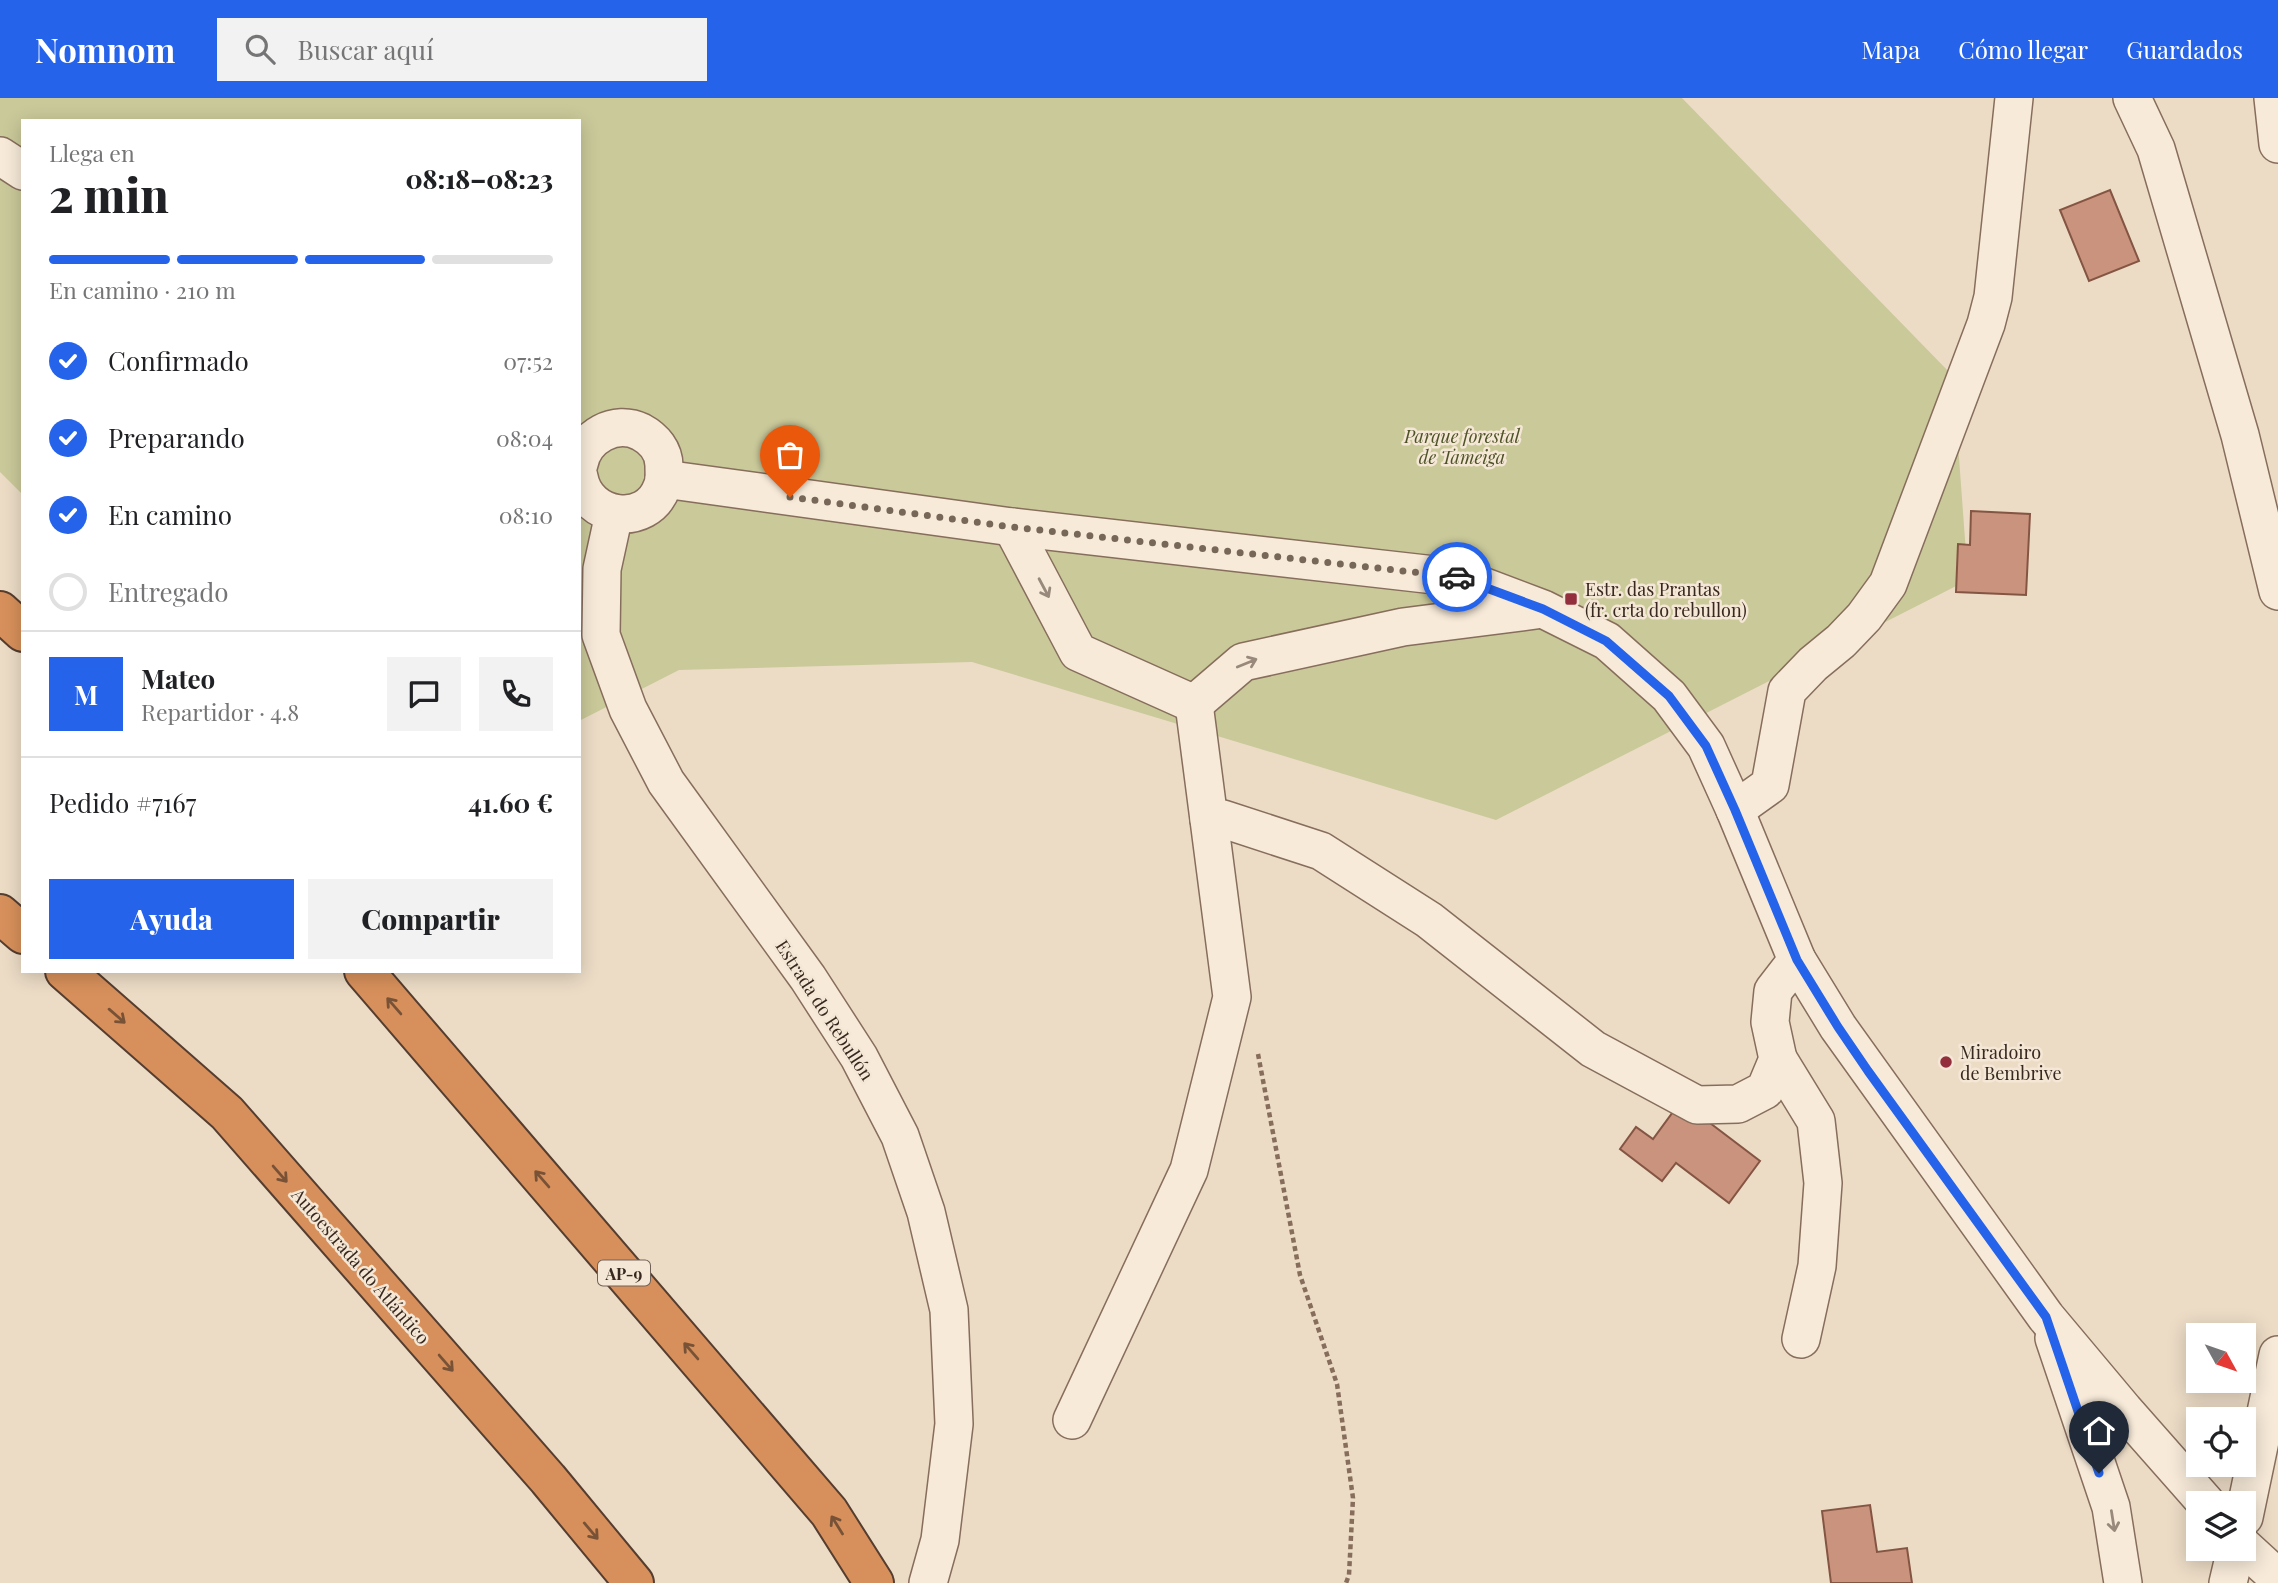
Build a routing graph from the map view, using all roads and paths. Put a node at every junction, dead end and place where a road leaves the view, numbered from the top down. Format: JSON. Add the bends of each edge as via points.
{"nodes":[{"id":1,"x":2014,"y":98,"type":"edge"},
{"id":2,"x":2132,"y":98,"type":"edge"},
{"id":3,"x":2273,"y":98,"type":"edge"},
{"id":4,"x":2278,"y":144,"type":"edge"},
{"id":5,"x":0,"y":156,"type":"edge"},
{"id":6,"x":21,"y":170,"type":"edge"},
{"id":7,"x":581,"y":461,"type":"edge"},
{"id":8,"x":664,"y":479,"type":"junction"},
{"id":9,"x":581,"y":486,"type":"edge"},
{"id":10,"x":614,"y":514,"type":"junction"},
{"id":11,"x":1012,"y":527,"type":"junction"},
{"id":12,"x":2278,"y":591,"type":"edge"},
{"id":13,"x":1543,"y":609,"type":"junction"},
{"id":14,"x":0,"y":611,"type":"edge"},
{"id":15,"x":21,"y":630,"type":"edge"},
{"id":16,"x":1194,"y":704,"type":"junction"},
{"id":17,"x":1735,"y":810,"type":"junction"},
{"id":18,"x":1209,"y":819,"type":"junction"},
{"id":19,"x":0,"y":914,"type":"edge"},
{"id":20,"x":21,"y":932,"type":"edge"},
{"id":21,"x":1797,"y":960,"type":"junction"},
{"id":22,"x":67,"y":973,"type":"edge"},
{"id":23,"x":366,"y":973,"type":"edge"},
{"id":24,"x":1232,"y":997,"type":"junction"},
{"id":25,"x":1778,"y":1059,"type":"junction"},
{"id":26,"x":2046,"y":1317,"type":"junction"},
{"id":27,"x":1801,"y":1339,"type":"dead end"},
{"id":28,"x":2278,"y":1355,"type":"edge"},
{"id":29,"x":1072,"y":1420,"type":"dead end"},
{"id":30,"x":2195,"y":1491,"type":"edge"},
{"id":31,"x":2249,"y":1491,"type":"edge"},
{"id":32,"x":2256,"y":1558,"type":"edge"},
{"id":33,"x":2233,"y":1561,"type":"edge"},
{"id":34,"x":2276,"y":1576,"type":"edge"},
{"id":35,"x":634,"y":1583,"type":"edge"},
{"id":36,"x":874,"y":1583,"type":"edge"},
{"id":37,"x":928,"y":1583,"type":"edge"},
{"id":38,"x":1346,"y":1583,"type":"edge"},
{"id":39,"x":2123,"y":1583,"type":"edge"},
{"id":40,"x":2228,"y":1583,"type":"edge"}],
"edges":[{"from":1,"to":17,"type":"street","via":[[1993,297],[1888,584],[1864,617],[1787,691],[1770,785]]},
{"from":2,"to":12,"type":"street","via":[[2160,162],[2240,435]]},
{"from":3,"to":4,"type":"street"},
{"from":5,"to":6,"type":"street"},
{"from":7,"to":8,"type":"street","via":[[598,435],[624,427],[638,430],[659,447]]},
{"from":8,"to":10,"type":"street","via":[[654,501],[628,514]]},
{"from":8,"to":11,"type":"street"},
{"from":9,"to":10,"type":"street","via":[[599,509]]},
{"from":10,"to":37,"type":"street","name":"Estrada do Rebullón","via":[[602,569],[601,635],[628,709],[666,782],[808,978],[859,1057],[900,1136],[926,1212],[949,1310],[954,1424],[940,1540]]},
{"from":11,"to":13,"type":"street","via":[[1461,578]]},
{"from":11,"to":16,"type":"street","one_way":true,"via":[[1078,652]]},
{"from":16,"to":13,"type":"street","one_way":true,"via":[[1243,662],[1403,627]]},
{"from":13,"to":17,"type":"street","via":[[1606,641],[1669,696],[1706,746]]},
{"from":14,"to":15,"type":"highway"},
{"from":16,"to":18,"type":"street"},
{"from":17,"to":21,"type":"street"},
{"from":18,"to":24,"type":"street"},
{"from":18,"to":25,"type":"street","via":[[1223,819],[1321,851],[1429,920],[1593,1049],[1697,1105],[1738,1104],[1765,1090]]},
{"from":19,"to":20,"type":"highway"},
{"from":21,"to":25,"type":"street","via":[[1773,991],[1770,1022]]},
{"from":21,"to":26,"type":"street","via":[[1875,1082]]},
{"from":22,"to":35,"type":"highway","name":"Autoestrada do Atlántico","one_way":true,"via":[[227,1113]]},
{"from":36,"to":23,"type":"highway","number":"AP-9","one_way":true,"via":[[829,1512]]},
{"from":24,"to":29,"type":"street","via":[[1189,1170]]},
{"from":24,"to":38,"type":"path","via":[[1254,1029],[1300,1275],[1337,1384],[1353,1498]]},
{"from":25,"to":27,"type":"street","via":[[1816,1121],[1823,1183],[1817,1266]]},
{"from":26,"to":30,"type":"street"},
{"from":26,"to":39,"type":"street","one_way":true,"via":[[2111,1507]]},
{"from":28,"to":31,"type":"street"},
{"from":32,"to":34,"type":"street"},
{"from":33,"to":40,"type":"street"}]}
